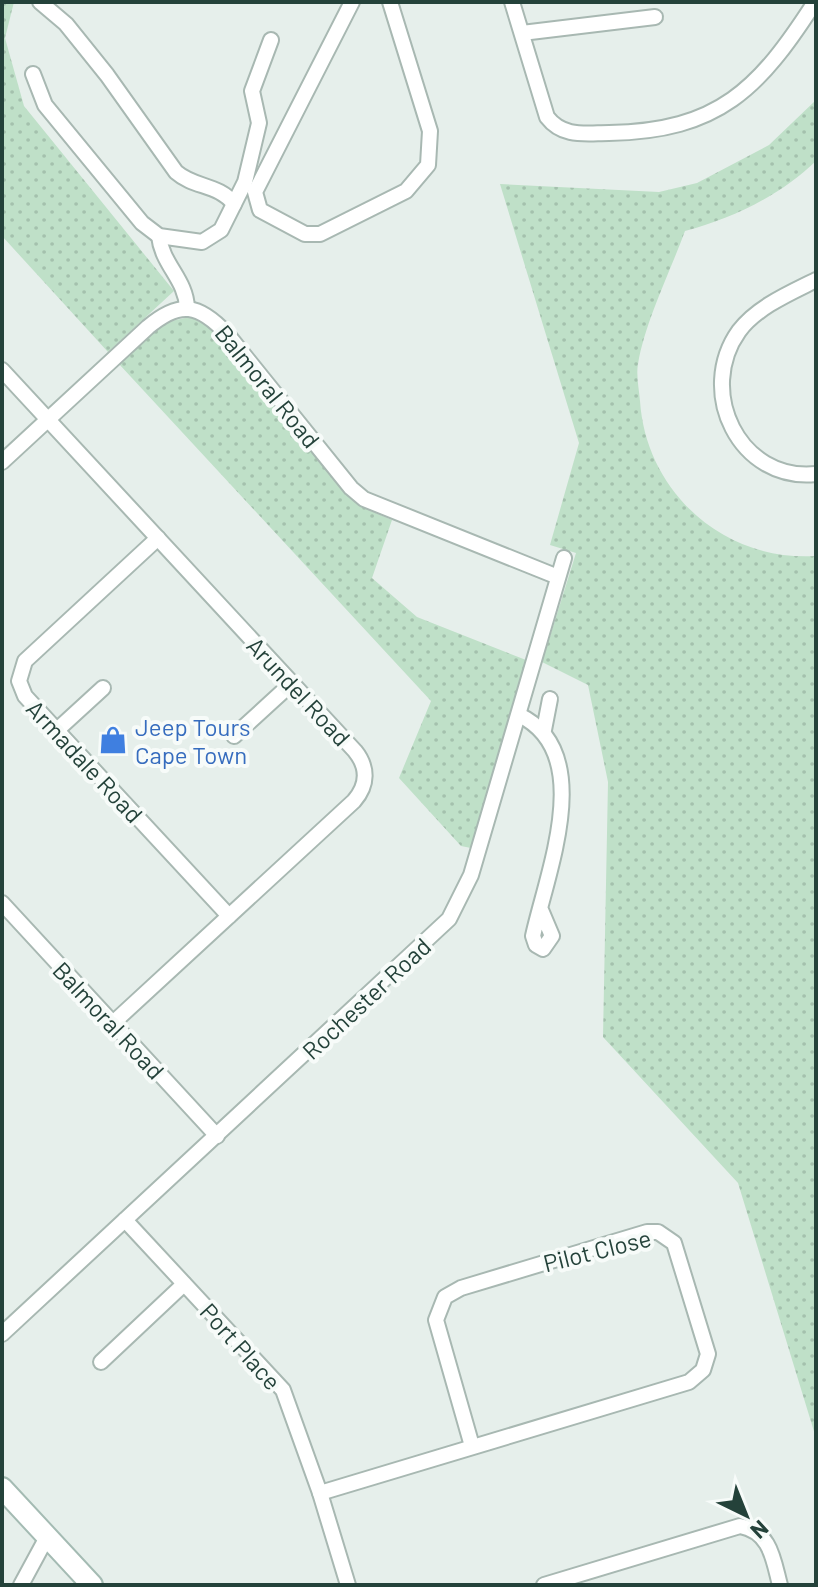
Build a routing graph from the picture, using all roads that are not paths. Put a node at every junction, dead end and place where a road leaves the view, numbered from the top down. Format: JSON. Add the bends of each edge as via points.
{"nodes":[{"id":1,"x":40,"y":2,"type":"edge"},
{"id":2,"x":352,"y":2,"type":"edge"},
{"id":3,"x":390,"y":2,"type":"edge"},
{"id":4,"x":512,"y":2,"type":"edge"},
{"id":5,"x":815,"y":2,"type":"edge"},
{"id":6,"x":655,"y":17,"type":"dead end"},
{"id":7,"x":522,"y":33,"type":"junction"},
{"id":8,"x":271,"y":40,"type":"dead end"},
{"id":9,"x":33,"y":74,"type":"dead end"},
{"id":10,"x":234,"y":204,"type":"junction"},
{"id":11,"x":159,"y":236,"type":"junction"},
{"id":12,"x":816,"y":280,"type":"edge"},
{"id":13,"x":187,"y":308,"type":"junction"},
{"id":14,"x":2,"y":370,"type":"edge"},
{"id":15,"x":48,"y":419,"type":"junction"},
{"id":16,"x":2,"y":462,"type":"edge"},
{"id":17,"x":816,"y":474,"type":"edge"},
{"id":18,"x":158,"y":538,"type":"junction"},
{"id":19,"x":564,"y":558,"type":"dead end"},
{"id":20,"x":558,"y":577,"type":"junction"},
{"id":21,"x":292,"y":683,"type":"junction"},
{"id":22,"x":103,"y":688,"type":"dead end"},
{"id":23,"x":550,"y":699,"type":"dead end"},
{"id":24,"x":519,"y":715,"type":"junction"},
{"id":25,"x":544,"y":730,"type":"junction"},
{"id":26,"x":56,"y":731,"type":"junction"},
{"id":27,"x":234,"y":736,"type":"dead end"},
{"id":28,"x":2,"y":903,"type":"edge"},
{"id":29,"x":541,"y":910,"type":"dead end"},
{"id":30,"x":229,"y":916,"type":"junction"},
{"id":31,"x":113,"y":1023,"type":"junction"},
{"id":32,"x":217,"y":1136,"type":"junction"},
{"id":33,"x":125,"y":1220,"type":"junction"},
{"id":34,"x":184,"y":1284,"type":"junction"},
{"id":35,"x":2,"y":1334,"type":"edge"},
{"id":36,"x":101,"y":1362,"type":"dead end"},
{"id":37,"x":472,"y":1446,"type":"junction"},
{"id":38,"x":2,"y":1488,"type":"edge"},
{"id":39,"x":320,"y":1493,"type":"junction"},
{"id":40,"x":47,"y":1537,"type":"junction"},
{"id":41,"x":21,"y":1585,"type":"edge"},
{"id":42,"x":92,"y":1585,"type":"edge"},
{"id":43,"x":348,"y":1585,"type":"edge"},
{"id":44,"x":544,"y":1585,"type":"edge"},
{"id":45,"x":780,"y":1585,"type":"edge"}],
"edges":[{"from":1,"to":10,"type":"street","via":[[66,24],[107,75],[176,172],[223,191]]},
{"from":2,"to":3,"type":"street","via":[[257,187],[256,202],[264,213],[305,234],[320,234],[406,191],[424,173],[431,154],[430,131]]},
{"from":4,"to":7,"type":"street"},
{"from":5,"to":7,"type":"street","via":[[765,73],[742,93],[687,124],[648,132],[573,133],[555,126],[544,111]]},
{"from":6,"to":7,"type":"street"},
{"from":8,"to":10,"type":"street","via":[[252,91],[259,123],[245,182]]},
{"from":9,"to":11,"type":"street","via":[[52,114],[142,223]]},
{"from":10,"to":11,"type":"street","via":[[221,230],[208,241]]},
{"from":11,"to":13,"type":"street","via":[[164,259],[185,288]]},
{"from":12,"to":17,"type":"street","via":[[741,328],[727,353],[722,380],[726,417],[748,451],[774,468]]},
{"from":13,"to":15,"type":"street","via":[[161,316]]},
{"from":13,"to":20,"type":"street","name":"Balmoral Road","via":[[203,312],[227,334],[364,499]]},
{"from":14,"to":15,"type":"street","name":"Arundel Road"},
{"from":15,"to":16,"type":"street"},
{"from":15,"to":18,"type":"street","name":"Arundel Road"},
{"from":18,"to":21,"type":"street","name":"Arundel Road"},
{"from":18,"to":26,"type":"street","name":"Armadale Road","via":[[21,667],[22,691]]},
{"from":19,"to":20,"type":"street","name":"Rochester Road"},
{"from":20,"to":24,"type":"street","name":"Rochester Road"},
{"from":21,"to":27,"type":"street"},
{"from":21,"to":30,"type":"street","name":"Arundel Road","via":[[359,756],[364,784],[354,801]]},
{"from":22,"to":26,"type":"street"},
{"from":23,"to":25,"type":"street"},
{"from":24,"to":25,"type":"street"},
{"from":24,"to":32,"type":"street","name":"Rochester Road","via":[[468,886],[449,919]]},
{"from":25,"to":29,"type":"street","via":[[560,764],[562,785]]},
{"from":26,"to":30,"type":"street","name":"Armadale Road"},
{"from":28,"to":31,"type":"street","name":"Balmoral Road"},
{"from":30,"to":31,"type":"street","name":"Arundel Road"},
{"from":31,"to":32,"type":"street","name":"Balmoral Road"},
{"from":32,"to":33,"type":"street","name":"Rochester Road"},
{"from":33,"to":34,"type":"street","name":"Port Place"},
{"from":33,"to":35,"type":"street","name":"Rochester Road"},
{"from":34,"to":36,"type":"street"},
{"from":34,"to":39,"type":"street","name":"Port Place","via":[[283,1390]]},
{"from":37,"to":37,"type":"street","name":"Pilot Close","via":[[697,1377],[708,1354],[674,1243],[658,1232],[647,1232],[445,1297],[436,1320]]},
{"from":37,"to":39,"type":"street","name":"Pilot Close"},
{"from":38,"to":40,"type":"street"},
{"from":39,"to":43,"type":"street","name":"Port Place"},
{"from":40,"to":41,"type":"street"},
{"from":40,"to":42,"type":"street"},
{"from":44,"to":45,"type":"street","via":[[740,1526],[763,1536]]}]}
